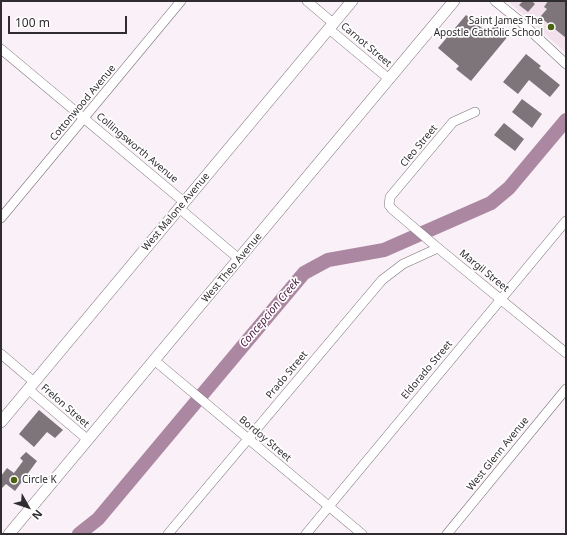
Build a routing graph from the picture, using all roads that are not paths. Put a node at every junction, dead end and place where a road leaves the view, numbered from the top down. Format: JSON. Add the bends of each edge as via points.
{"nodes":[{"id":1,"x":181,"y":1,"type":"edge"},
{"id":2,"x":307,"y":1,"type":"edge"},
{"id":3,"x":352,"y":1,"type":"edge"},
{"id":4,"x":454,"y":1,"type":"edge"},
{"id":5,"x":495,"y":1,"type":"edge"},
{"id":6,"x":331,"y":26,"type":"junction"},
{"id":7,"x":1,"y":49,"type":"edge"},
{"id":8,"x":566,"y":64,"type":"edge"},
{"id":9,"x":389,"y":79,"type":"junction"},
{"id":10,"x":476,"y":112,"type":"dead end"},
{"id":11,"x":85,"y":119,"type":"junction"},
{"id":12,"x":182,"y":205,"type":"junction"},
{"id":13,"x":389,"y":205,"type":"joint"},
{"id":14,"x":1,"y":218,"type":"edge"},
{"id":15,"x":566,"y":221,"type":"edge"},
{"id":16,"x":434,"y":245,"type":"junction"},
{"id":17,"x":239,"y":259,"type":"junction"},
{"id":18,"x":501,"y":299,"type":"junction"},
{"id":19,"x":566,"y":353,"type":"edge"},
{"id":20,"x":1,"y":354,"type":"edge"},
{"id":21,"x":154,"y":360,"type":"junction"},
{"id":22,"x":31,"y":385,"type":"junction"},
{"id":23,"x":566,"y":389,"type":"edge"},
{"id":24,"x":1,"y":422,"type":"edge"},
{"id":25,"x":248,"y":439,"type":"junction"},
{"id":26,"x":88,"y":440,"type":"junction"},
{"id":27,"x":329,"y":507,"type":"junction"},
{"id":28,"x":9,"y":534,"type":"edge"},
{"id":29,"x":168,"y":534,"type":"edge"},
{"id":30,"x":306,"y":534,"type":"edge"},
{"id":31,"x":362,"y":534,"type":"edge"},
{"id":32,"x":447,"y":534,"type":"edge"}],
"edges":[{"from":1,"to":11,"type":"street","name":"Cottonwood Avenue"},
{"from":2,"to":6,"type":"street","name":"Carnot Street"},
{"from":3,"to":6,"type":"street","name":"West Malone Avenue"},
{"from":4,"to":9,"type":"street","name":"West Theo Avenue"},
{"from":5,"to":8,"type":"street"},
{"from":6,"to":9,"type":"street","name":"Carnot Street"},
{"from":6,"to":12,"type":"street","name":"West Malone Avenue"},
{"from":7,"to":11,"type":"street","name":"Collingsworth Avenue"},
{"from":9,"to":17,"type":"street","name":"West Theo Avenue"},
{"from":10,"to":13,"type":"street","name":"Cleo Street","via":[[453,122],[390,197]]},
{"from":11,"to":12,"type":"street","name":"Collingsworth Avenue"},
{"from":11,"to":14,"type":"street","name":"Cottonwood Avenue"},
{"from":12,"to":17,"type":"street","name":"Collingsworth Avenue"},
{"from":12,"to":22,"type":"street","name":"West Malone Avenue"},
{"from":13,"to":16,"type":"street","name":"Margil Street"},
{"from":15,"to":18,"type":"street","name":"Eldorado Street"},
{"from":16,"to":18,"type":"street","name":"Margil Street"},
{"from":16,"to":25,"type":"street","name":"Prado Street","via":[[382,280]]},
{"from":17,"to":21,"type":"street","name":"West Theo Avenue"},
{"from":18,"to":19,"type":"street","name":"Margil Street"},
{"from":18,"to":27,"type":"street","name":"Eldorado Street"},
{"from":20,"to":22,"type":"street","name":"Frelon Street"},
{"from":21,"to":25,"type":"street","name":"Bordoy Street"},
{"from":21,"to":26,"type":"street","name":"West Theo Avenue"},
{"from":22,"to":24,"type":"street","name":"West Malone Avenue"},
{"from":22,"to":26,"type":"street","name":"Frelon Street"},
{"from":23,"to":32,"type":"street","name":"West Glenn Avenue"},
{"from":25,"to":27,"type":"street","name":"Bordoy Street"},
{"from":25,"to":29,"type":"street","name":"Prado Street"},
{"from":26,"to":28,"type":"street","name":"West Theo Avenue"},
{"from":27,"to":30,"type":"street","name":"Eldorado Street"},
{"from":27,"to":31,"type":"street","name":"Bordoy Street"}]}
